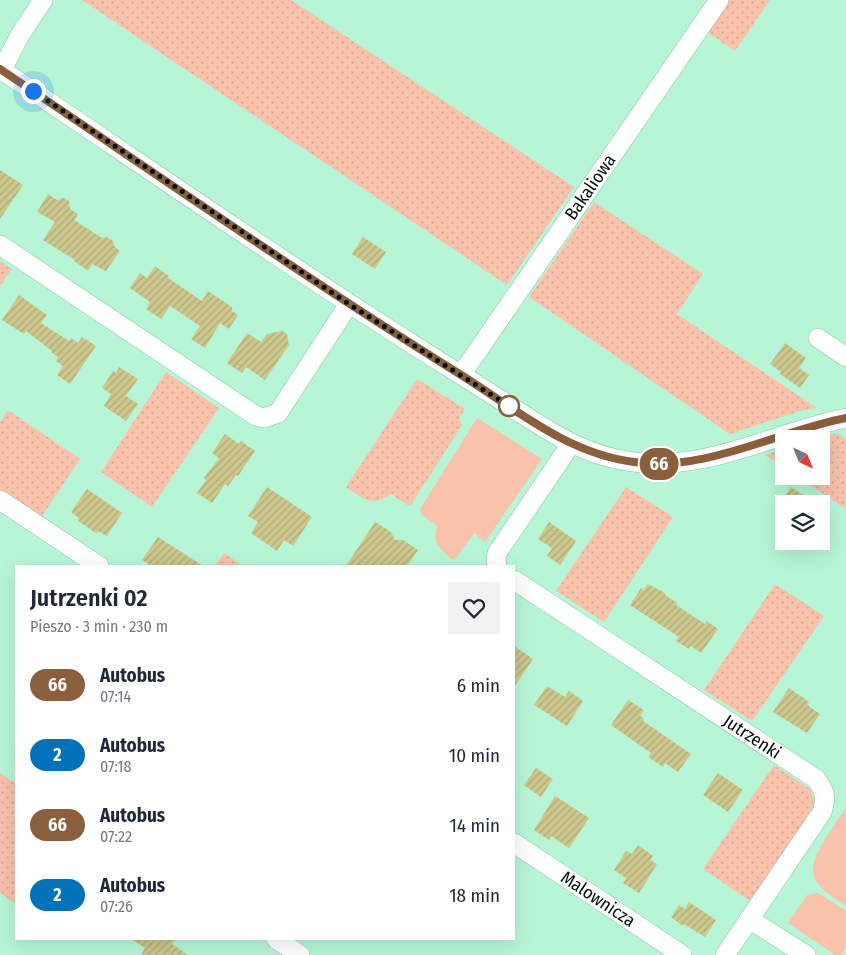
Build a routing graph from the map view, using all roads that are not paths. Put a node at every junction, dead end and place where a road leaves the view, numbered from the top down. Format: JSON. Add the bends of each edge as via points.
{"nodes":[{"id":1,"x":43,"y":0,"type":"edge"},
{"id":2,"x":719,"y":0,"type":"edge"},
{"id":3,"x":1,"y":70,"type":"edge"},
{"id":4,"x":0,"y":245,"type":"edge"},
{"id":5,"x":349,"y":304,"type":"junction"},
{"id":6,"x":818,"y":338,"type":"dead end"},
{"id":7,"x":846,"y":357,"type":"edge"},
{"id":8,"x":462,"y":375,"type":"junction"},
{"id":9,"x":846,"y":418,"type":"edge"},
{"id":10,"x":571,"y":444,"type":"junction"},
{"id":11,"x":0,"y":500,"type":"edge"},
{"id":12,"x":98,"y":565,"type":"edge"},
{"id":13,"x":497,"y":565,"type":"edge"},
{"id":14,"x":515,"y":581,"type":"edge"},
{"id":15,"x":515,"y":844,"type":"edge"},
{"id":16,"x":749,"y":919,"type":"junction"},
{"id":17,"x":278,"y":940,"type":"edge"},
{"id":18,"x":300,"y":955,"type":"edge"},
{"id":19,"x":682,"y":955,"type":"edge"},
{"id":20,"x":725,"y":955,"type":"edge"},
{"id":21,"x":806,"y":955,"type":"edge"}],
"edges":[{"from":1,"to":3,"type":"street"},
{"from":2,"to":8,"type":"street","name":"Bakaliowa"},
{"from":3,"to":5,"type":"street"},
{"from":4,"to":5,"type":"street","via":[[256,416],[264,418],[278,413]]},
{"from":5,"to":8,"type":"street"},
{"from":6,"to":7,"type":"street"},
{"from":8,"to":10,"type":"street"},
{"from":9,"to":10,"type":"street","via":[[682,463],[624,461]]},
{"from":10,"to":13,"type":"street","via":[[498,553]]},
{"from":11,"to":12,"type":"street"},
{"from":14,"to":16,"type":"street","name":"Jutrzenki","via":[[816,779],[824,790],[822,812]]},
{"from":15,"to":19,"type":"street","name":"Malownicza"},
{"from":16,"to":20,"type":"street","name":"Jutrzenki"},
{"from":16,"to":21,"type":"street"},
{"from":17,"to":18,"type":"street"}]}
